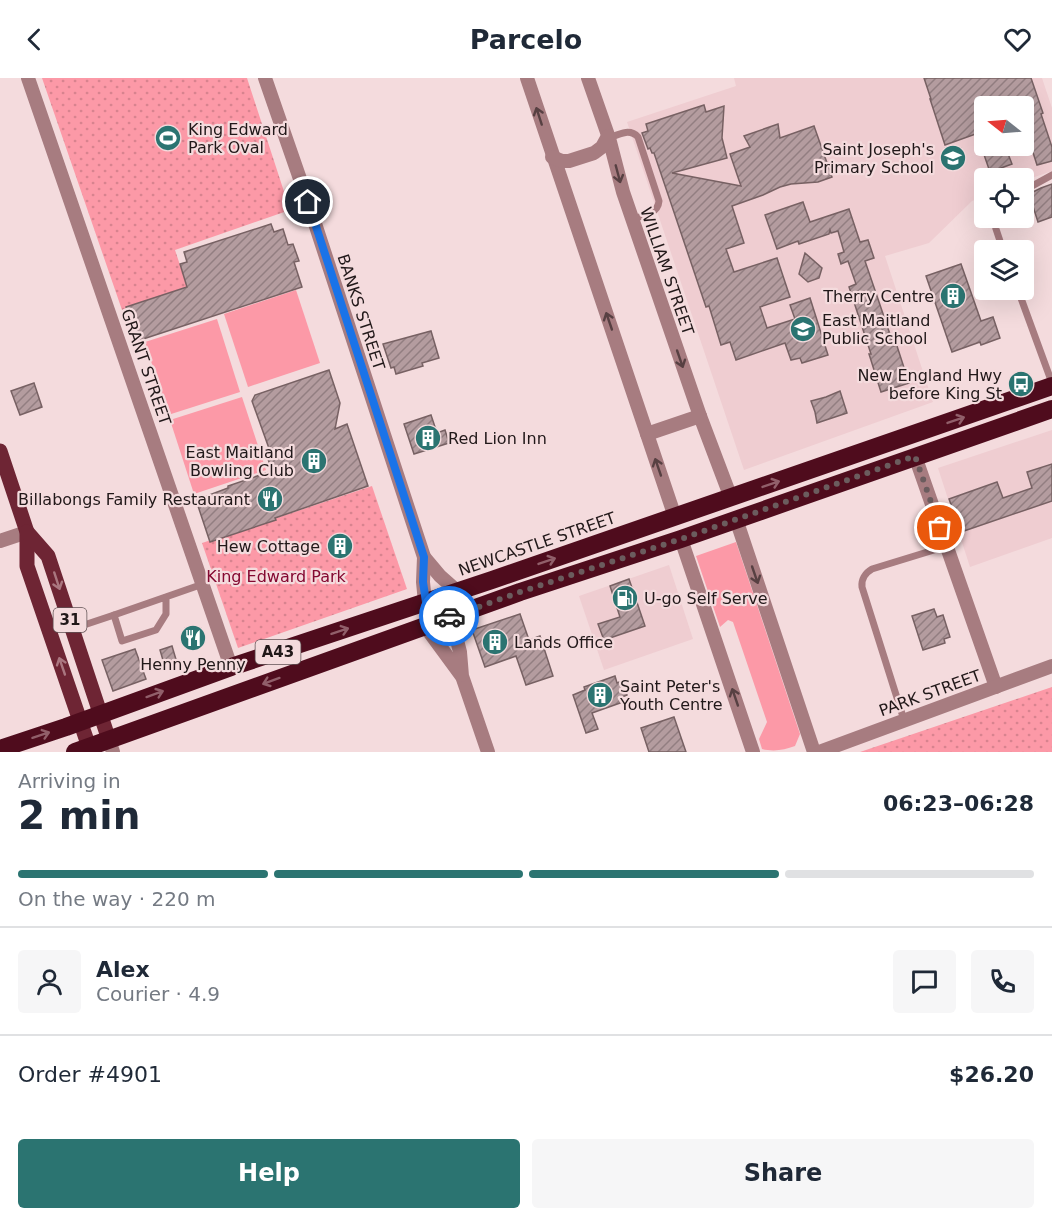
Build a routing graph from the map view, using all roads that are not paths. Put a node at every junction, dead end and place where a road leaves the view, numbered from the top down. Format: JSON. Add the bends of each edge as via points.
{"nodes":[{"id":1,"x":28,"y":78,"type":"edge"},
{"id":2,"x":265,"y":78,"type":"edge"},
{"id":3,"x":527,"y":78,"type":"edge"},
{"id":4,"x":588,"y":78,"type":"edge"},
{"id":5,"x":608,"y":137,"type":"junction"},
{"id":6,"x":552,"y":157,"type":"junction"},
{"id":7,"x":1052,"y":175,"type":"edge"},
{"id":8,"x":1034,"y":185,"type":"edge"},
{"id":9,"x":632,"y":219,"type":"junction"},
{"id":10,"x":1022,"y":300,"type":"edge"},
{"id":11,"x":1052,"y":385,"type":"edge"},
{"id":12,"x":1052,"y":408,"type":"edge"},
{"id":13,"x":700,"y":416,"type":"junction"},
{"id":14,"x":647,"y":434,"type":"junction"},
{"id":15,"x":0,"y":451,"type":"edge"},
{"id":16,"x":915,"y":456,"type":"junction"},
{"id":17,"x":731,"y":498,"type":"junction"},
{"id":18,"x":675,"y":517,"type":"junction"},
{"id":19,"x":736,"y":519,"type":"junction"},
{"id":20,"x":27,"y":532,"type":"junction"},
{"id":21,"x":681,"y":539,"type":"junction"},
{"id":22,"x":0,"y":541,"type":"edge"},
{"id":23,"x":947,"y":546,"type":"junction"},
{"id":24,"x":424,"y":557,"type":"junction"},
{"id":25,"x":203,"y":584,"type":"junction"},
{"id":26,"x":457,"y":591,"type":"junction"},
{"id":27,"x":166,"y":597,"type":"junction"},
{"id":28,"x":426,"y":602,"type":"junction"},
{"id":29,"x":114,"y":615,"type":"junction"},
{"id":30,"x":451,"y":617,"type":"junction"},
{"id":31,"x":425,"y":626,"type":"junction"},
{"id":32,"x":72,"y":629,"type":"junction"},
{"id":33,"x":1052,"y":666,"type":"edge"},
{"id":34,"x":231,"y":667,"type":"junction"},
{"id":35,"x":462,"y":676,"type":"junction"},
{"id":36,"x":996,"y":687,"type":"junction"},
{"id":37,"x":100,"y":715,"type":"junction"},
{"id":38,"x":904,"y":721,"type":"junction"},
{"id":39,"x":81,"y":722,"type":"junction"},
{"id":40,"x":111,"y":746,"type":"edge"},
{"id":41,"x":0,"y":749,"type":"edge"},
{"id":42,"x":85,"y":750,"type":"edge"},
{"id":43,"x":488,"y":752,"type":"edge"},
{"id":44,"x":753,"y":752,"type":"edge"},
{"id":45,"x":814,"y":752,"type":"edge"},
{"id":46,"x":819,"y":752,"type":"edge"}],
"edges":[{"from":1,"to":25,"type":"street","name":"GRANT STREET"},
{"from":2,"to":24,"type":"street","name":"BANKS STREET"},
{"from":6,"to":3,"type":"street","one_way":true},
{"from":4,"to":5,"type":"street","name":"WILLIAM STREET"},
{"from":5,"to":6,"type":"street","via":[[594,153],[569,161]]},
{"from":5,"to":9,"type":"street","name":"WILLIAM STREET","one_way":true},
{"from":5,"to":9,"type":"lane","via":[[629,131],[636,134],[659,201],[656,211]]},
{"from":14,"to":6,"type":"street","one_way":true},
{"from":7,"to":8,"type":"lane"},
{"from":9,"to":13,"type":"street","name":"WILLIAM STREET","one_way":true},
{"from":10,"to":11,"type":"lane"},
{"from":17,"to":11,"type":"highway","name":"NEWCASTLE STREET","number":"A43","one_way":true},
{"from":12,"to":16,"type":"highway","number":"A43"},
{"from":13,"to":14,"type":"street"},
{"from":13,"to":17,"type":"street","name":"WILLIAM STREET"},
{"from":18,"to":14,"type":"street","one_way":true},
{"from":15,"to":20,"type":"main road","number":"31"},
{"from":16,"to":19,"type":"highway","number":"A43"},
{"from":16,"to":23,"type":"street"},
{"from":17,"to":18,"type":"highway","name":"NEWCASTLE STREET","number":"A43"},
{"from":26,"to":18,"type":"highway","name":"NEWCASTLE STREET","number":"A43","one_way":true},
{"from":19,"to":21,"type":"highway","number":"A43"},
{"from":19,"to":45,"type":"street","one_way":true},
{"from":20,"to":22,"type":"street"},
{"from":20,"to":32,"type":"main road","number":"31","one_way":true,"via":[[48,556]]},
{"from":39,"to":20,"type":"main road","number":"31","one_way":true,"via":[[27,566]]},
{"from":21,"to":30,"type":"highway","number":"A43"},
{"from":44,"to":21,"type":"street","one_way":true},
{"from":23,"to":36,"type":"street"},
{"from":23,"to":38,"type":"lane","via":[[874,568],[861,583]]},
{"from":24,"to":26,"type":"street","name":"BANKS STREET"},
{"from":24,"to":28,"type":"street","name":"BANKS STREET"},
{"from":25,"to":27,"type":"lane"},
{"from":25,"to":34,"type":"street","name":"GRANT STREET"},
{"from":26,"to":28,"type":"highway","name":"NEWCASTLE STREET","number":"A43"},
{"from":27,"to":29,"type":"lane"},
{"from":27,"to":29,"type":"lane","via":[[166,614],[156,630],[122,641]]},
{"from":28,"to":30,"type":"highway"},
{"from":34,"to":28,"type":"highway","name":"NEWCASTLE STREET","number":"A43","one_way":true},
{"from":29,"to":32,"type":"lane"},
{"from":30,"to":31,"type":"highway","number":"A43"},
{"from":30,"to":35,"type":"street"},
{"from":31,"to":35,"type":"street"},
{"from":31,"to":40,"type":"highway","number":"A43","one_way":true},
{"from":32,"to":37,"type":"main road","number":"31"},
{"from":33,"to":36,"type":"street","name":"PARK STREET"},
{"from":37,"to":34,"type":"highway","name":"NEWCASTLE STREET","number":"A43","one_way":true},
{"from":35,"to":43,"type":"street"},
{"from":36,"to":38,"type":"street","name":"PARK STREET"},
{"from":37,"to":39,"type":"highway","name":"NEWCASTLE STREET","number":"A43"},
{"from":37,"to":40,"type":"main road"},
{"from":38,"to":46,"type":"street","name":"PARK STREET"},
{"from":41,"to":39,"type":"highway","name":"NEWCASTLE STREET","number":"A43","one_way":true},
{"from":39,"to":42,"type":"main road"},
{"from":40,"to":42,"type":"highway","number":"A43"}]}
